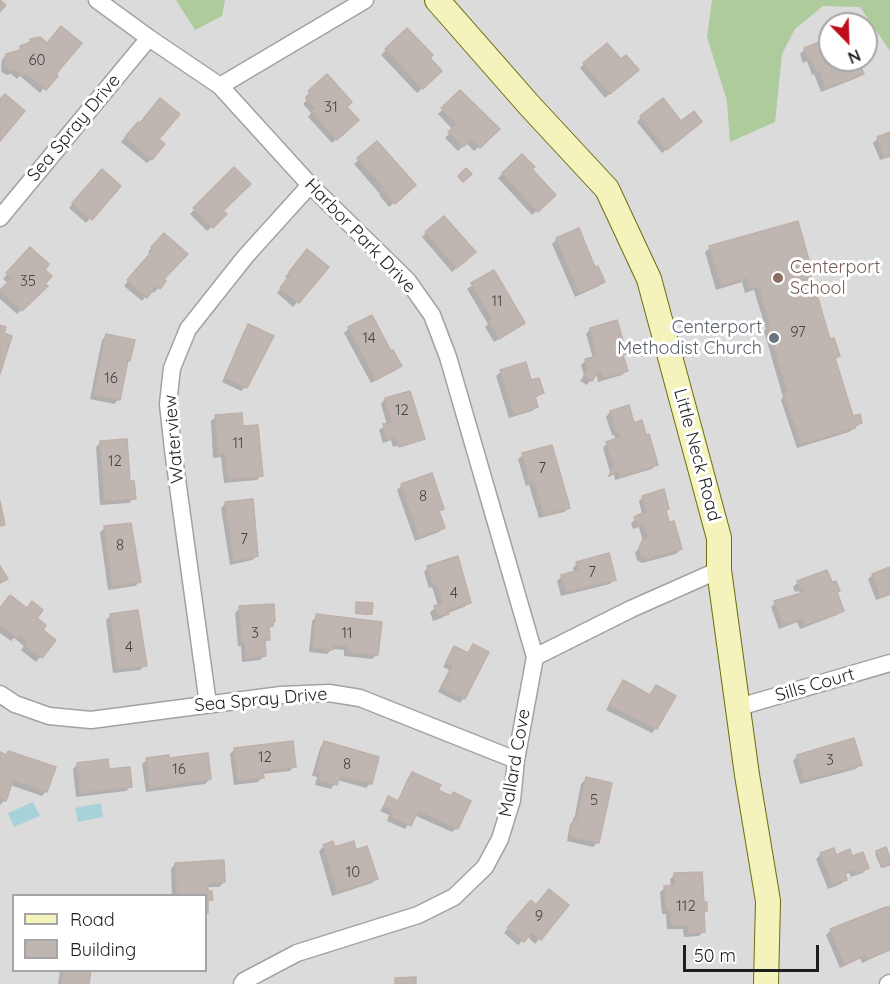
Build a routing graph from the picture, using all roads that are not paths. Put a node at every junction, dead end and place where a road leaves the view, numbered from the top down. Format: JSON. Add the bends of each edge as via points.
{"nodes":[{"id":1,"x":97,"y":0,"type":"edge"},
{"id":2,"x":365,"y":0,"type":"edge"},
{"id":3,"x":437,"y":0,"type":"edge"},
{"id":4,"x":149,"y":38,"type":"junction"},
{"id":5,"x":220,"y":86,"type":"junction"},
{"id":6,"x":310,"y":185,"type":"junction"},
{"id":7,"x":0,"y":218,"type":"edge"},
{"id":8,"x":719,"y":570,"type":"junction"},
{"id":9,"x":535,"y":657,"type":"junction"},
{"id":10,"x":890,"y":663,"type":"edge"},
{"id":11,"x":0,"y":694,"type":"edge"},
{"id":12,"x":208,"y":704,"type":"junction"},
{"id":13,"x":739,"y":707,"type":"junction"},
{"id":14,"x":516,"y":760,"type":"junction"},
{"id":15,"x":242,"y":984,"type":"edge"},
{"id":16,"x":766,"y":984,"type":"edge"}],
"edges":[{"from":1,"to":4,"type":"street","name":"Harbor Park Drive"},
{"from":2,"to":5,"type":"street"},
{"from":3,"to":8,"type":"street","name":"Little Neck Road","via":[[607,189],[617,209],[649,279],[719,538]]},
{"from":4,"to":5,"type":"street","name":"Harbor Park Drive"},
{"from":4,"to":7,"type":"street","name":"Sea Spray Drive"},
{"from":5,"to":6,"type":"street","name":"Harbor Park Drive"},
{"from":6,"to":9,"type":"street","name":"Harbor Park Drive","via":[[408,281],[432,315],[448,357]]},
{"from":6,"to":12,"type":"street","name":"Waterview","via":[[245,257],[188,329],[172,368],[168,404]]},
{"from":8,"to":9,"type":"street"},
{"from":8,"to":13,"type":"street","name":"Little Neck Road"},
{"from":9,"to":14,"type":"street","name":"Mallard Cove"},
{"from":10,"to":13,"type":"street","name":"Sills Court"},
{"from":11,"to":12,"type":"street","name":"Sea Spray Drive","via":[[49,716],[91,720]]},
{"from":12,"to":14,"type":"street","name":"Sea Spray Drive","via":[[329,693],[360,698]]},
{"from":13,"to":16,"type":"street","name":"Little Neck Road","via":[[768,901]]},
{"from":14,"to":15,"type":"street","name":"Mallard Cove","via":[[512,800],[500,839],[485,867],[454,897],[409,918],[297,953]]}]}
